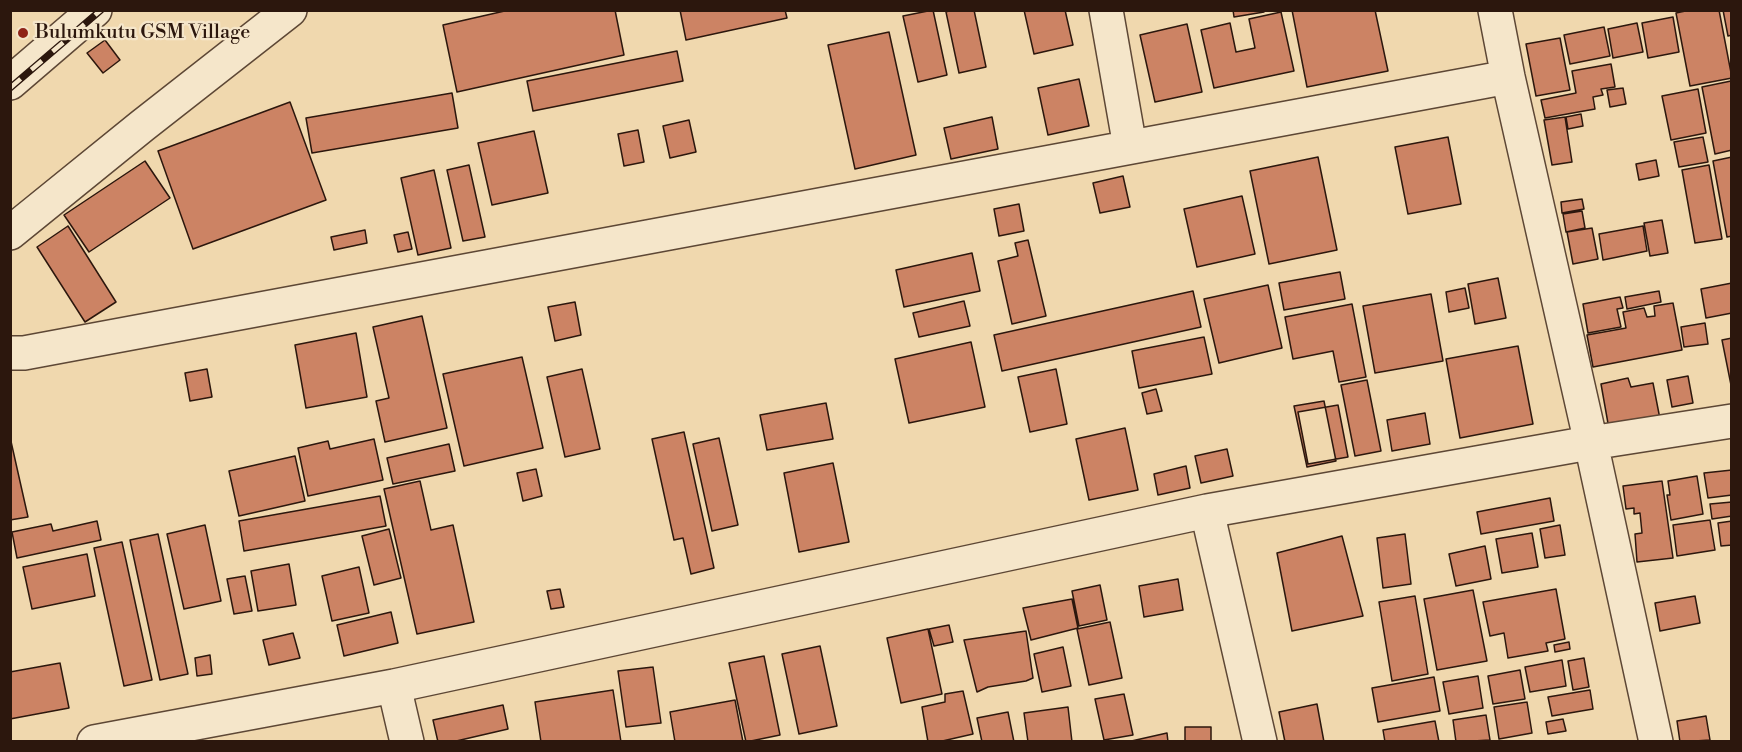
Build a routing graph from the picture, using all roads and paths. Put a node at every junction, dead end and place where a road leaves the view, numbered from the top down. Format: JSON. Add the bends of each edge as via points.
{"nodes":[{"id":1,"x":95,"y":10,"type":"edge"},
{"id":2,"x":290,"y":10,"type":"edge"},
{"id":3,"x":1106,"y":10,"type":"edge"},
{"id":4,"x":1494,"y":10,"type":"edge"},
{"id":5,"x":1508,"y":77,"type":"junction"},
{"id":6,"x":10,"y":83,"type":"edge"},
{"id":7,"x":1130,"y":147,"type":"junction"},
{"id":8,"x":10,"y":233,"type":"edge"},
{"id":9,"x":10,"y":353,"type":"edge"},
{"id":10,"x":1731,"y":421,"type":"edge"},
{"id":11,"x":1591,"y":443,"type":"junction"},
{"id":12,"x":1207,"y":511,"type":"junction"},
{"id":13,"x":394,"y":686,"type":"junction"},
{"id":14,"x":94,"y":741,"type":"edge"},
{"id":15,"x":407,"y":741,"type":"edge"},
{"id":16,"x":1260,"y":741,"type":"edge"},
{"id":17,"x":1656,"y":741,"type":"edge"}],
"edges":[{"from":1,"to":6,"type":"street"},
{"from":2,"to":8,"type":"street"},
{"from":3,"to":7,"type":"street"},
{"from":4,"to":5,"type":"street"},
{"from":5,"to":7,"type":"street"},
{"from":5,"to":11,"type":"street"},
{"from":7,"to":9,"type":"street"},
{"from":10,"to":11,"type":"street"},
{"from":11,"to":12,"type":"street"},
{"from":11,"to":17,"type":"street"},
{"from":12,"to":13,"type":"street"},
{"from":12,"to":16,"type":"street"},
{"from":13,"to":14,"type":"street"},
{"from":13,"to":15,"type":"street"}]}
